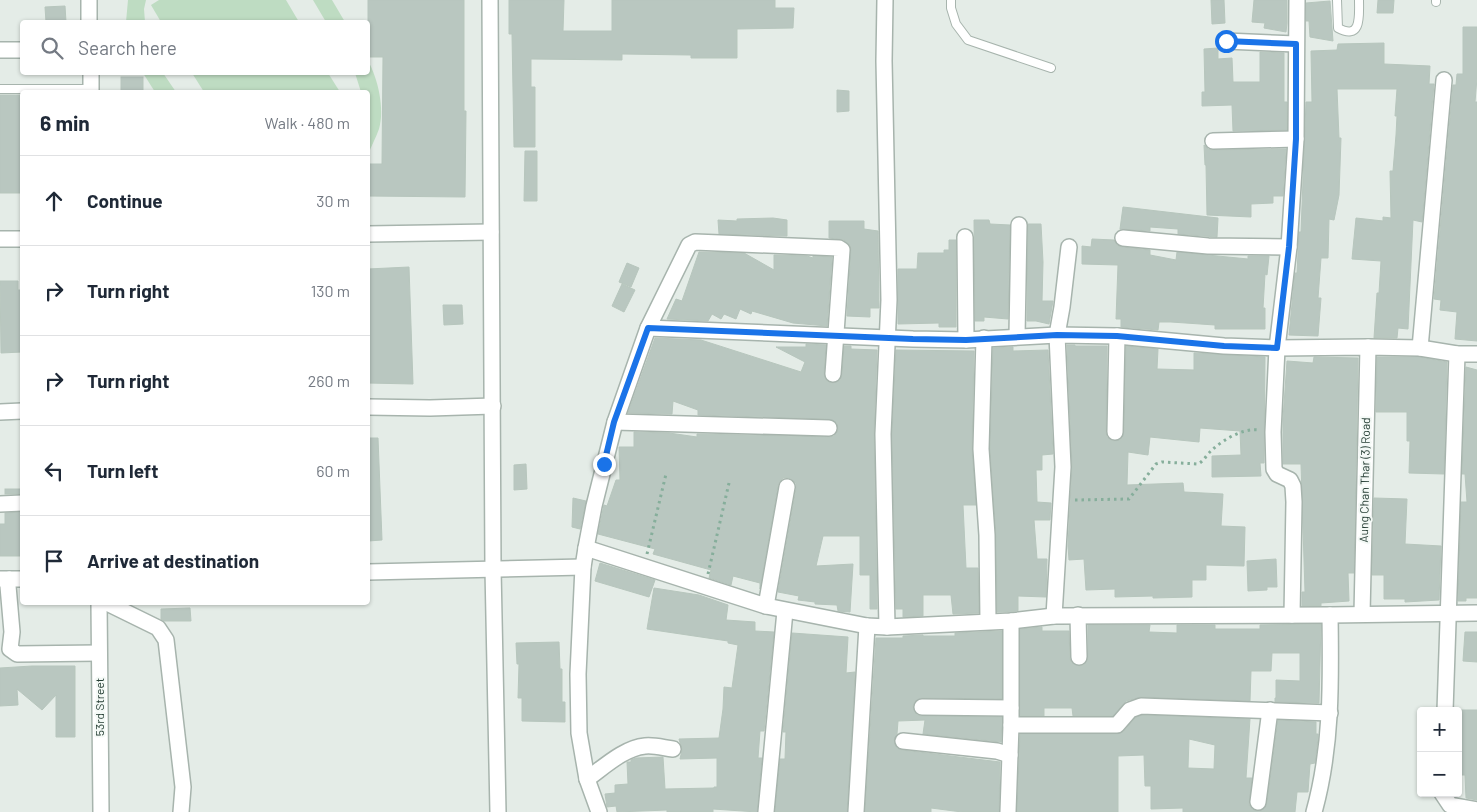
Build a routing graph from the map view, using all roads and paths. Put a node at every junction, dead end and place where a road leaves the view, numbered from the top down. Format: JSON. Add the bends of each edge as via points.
{"nodes":[{"id":1,"x":89,"y":0,"type":"edge"},
{"id":2,"x":490,"y":0,"type":"edge"},
{"id":3,"x":885,"y":0,"type":"edge"},
{"id":4,"x":951,"y":0,"type":"edge"},
{"id":5,"x":1297,"y":0,"type":"edge"},
{"id":6,"x":1337,"y":0,"type":"edge"},
{"id":7,"x":1359,"y":0,"type":"edge"},
{"id":8,"x":89,"y":20,"type":"edge"},
{"id":9,"x":1226,"y":41,"type":"dead end"},
{"id":10,"x":1296,"y":44,"type":"junction"},
{"id":11,"x":0,"y":50,"type":"edge"},
{"id":12,"x":20,"y":50,"type":"edge"},
{"id":13,"x":1051,"y":68,"type":"dead end"},
{"id":14,"x":90,"y":75,"type":"edge"},
{"id":15,"x":1444,"y":80,"type":"dead end"},
{"id":16,"x":0,"y":89,"type":"edge"},
{"id":17,"x":46,"y":90,"type":"edge"},
{"id":18,"x":91,"y":90,"type":"edge"},
{"id":19,"x":1296,"y":139,"type":"junction"},
{"id":20,"x":1212,"y":141,"type":"dead end"},
{"id":21,"x":1019,"y":225,"type":"dead end"},
{"id":22,"x":492,"y":232,"type":"junction"},
{"id":23,"x":370,"y":234,"type":"edge"},
{"id":24,"x":965,"y":237,"type":"dead end"},
{"id":25,"x":1123,"y":238,"type":"dead end"},
{"id":26,"x":0,"y":239,"type":"edge"},
{"id":27,"x":20,"y":239,"type":"edge"},
{"id":28,"x":1069,"y":247,"type":"dead end"},
{"id":29,"x":1289,"y":247,"type":"junction"},
{"id":30,"x":648,"y":328,"type":"junction"},
{"id":31,"x":835,"y":335,"type":"junction"},
{"id":32,"x":1057,"y":335,"type":"junction"},
{"id":33,"x":1017,"y":336,"type":"junction"},
{"id":34,"x":1117,"y":336,"type":"junction"},
{"id":35,"x":887,"y":337,"type":"junction"},
{"id":36,"x":984,"y":338,"type":"junction"},
{"id":37,"x":966,"y":340,"type":"junction"},
{"id":38,"x":1368,"y":347,"type":"junction"},
{"id":39,"x":1277,"y":348,"type":"junction"},
{"id":40,"x":1420,"y":348,"type":"junction"},
{"id":41,"x":1457,"y":354,"type":"junction"},
{"id":42,"x":1477,"y":354,"type":"edge"},
{"id":43,"x":833,"y":374,"type":"dead end"},
{"id":44,"x":370,"y":406,"type":"edge"},
{"id":45,"x":492,"y":406,"type":"junction"},
{"id":46,"x":20,"y":411,"type":"edge"},
{"id":47,"x":0,"y":412,"type":"edge"},
{"id":48,"x":614,"y":422,"type":"junction"},
{"id":49,"x":829,"y":428,"type":"dead end"},
{"id":50,"x":1115,"y":432,"type":"dead end"},
{"id":51,"x":1273,"y":432,"type":"junction"},
{"id":52,"x":666,"y":474,"type":"dead end"},
{"id":53,"x":729,"y":483,"type":"dead end"},
{"id":54,"x":787,"y":487,"type":"dead end"},
{"id":55,"x":1062,"y":500,"type":"junction"},
{"id":56,"x":20,"y":503,"type":"edge"},
{"id":57,"x":0,"y":504,"type":"edge"},
{"id":58,"x":586,"y":548,"type":"junction"},
{"id":59,"x":644,"y":566,"type":"junction"},
{"id":60,"x":583,"y":567,"type":"junction"},
{"id":61,"x":493,"y":569,"type":"junction"},
{"id":62,"x":370,"y":572,"type":"edge"},
{"id":63,"x":10,"y":579,"type":"edge"},
{"id":64,"x":705,"y":586,"type":"junction"},
{"id":65,"x":99,"y":605,"type":"edge"},
{"id":66,"x":111,"y":605,"type":"edge"},
{"id":67,"x":766,"y":606,"type":"junction"},
{"id":68,"x":785,"y":610,"type":"junction"},
{"id":69,"x":1448,"y":613,"type":"junction"},
{"id":70,"x":1477,"y":613,"type":"edge"},
{"id":71,"x":1362,"y":614,"type":"junction"},
{"id":72,"x":1078,"y":615,"type":"junction"},
{"id":73,"x":1054,"y":616,"type":"junction"},
{"id":74,"x":1292,"y":616,"type":"junction"},
{"id":75,"x":1330,"y":616,"type":"junction"},
{"id":76,"x":1011,"y":620,"type":"junction"},
{"id":77,"x":988,"y":621,"type":"junction"},
{"id":78,"x":868,"y":626,"type":"junction"},
{"id":79,"x":887,"y":627,"type":"junction"},
{"id":80,"x":99,"y":653,"type":"junction"},
{"id":81,"x":1079,"y":657,"type":"dead end"},
{"id":82,"x":922,"y":707,"type":"dead end"},
{"id":83,"x":1445,"y":707,"type":"edge"},
{"id":84,"x":1011,"y":708,"type":"junction"},
{"id":85,"x":1270,"y":710,"type":"junction"},
{"id":86,"x":1330,"y":713,"type":"junction"},
{"id":87,"x":1011,"y":725,"type":"junction"},
{"id":88,"x":903,"y":741,"type":"dead end"},
{"id":89,"x":673,"y":749,"type":"dead end"},
{"id":90,"x":1010,"y":755,"type":"junction"},
{"id":91,"x":587,"y":779,"type":"junction"},
{"id":92,"x":1445,"y":797,"type":"edge"},
{"id":93,"x":1258,"y":802,"type":"dead end"},
{"id":94,"x":1477,"y":810,"type":"edge"},
{"id":95,"x":101,"y":812,"type":"edge"},
{"id":96,"x":181,"y":812,"type":"edge"},
{"id":97,"x":498,"y":812,"type":"edge"},
{"id":98,"x":599,"y":812,"type":"edge"},
{"id":99,"x":766,"y":812,"type":"edge"},
{"id":100,"x":856,"y":812,"type":"edge"},
{"id":101,"x":1008,"y":812,"type":"edge"},
{"id":102,"x":1314,"y":812,"type":"edge"}],
"edges":[{"from":1,"to":8,"type":"street"},
{"from":2,"to":22,"type":"street"},
{"from":3,"to":35,"type":"street"},
{"from":4,"to":13,"type":"lane","via":[[956,24],[968,40]]},
{"from":5,"to":10,"type":"street"},
{"from":6,"to":7,"type":"lane","via":[[1338,28],[1354,30],[1359,24]]},
{"from":9,"to":10,"type":"street"},
{"from":10,"to":19,"type":"street"},
{"from":11,"to":12,"type":"street"},
{"from":14,"to":18,"type":"street"},
{"from":15,"to":40,"type":"street"},
{"from":16,"to":17,"type":"lane"},
{"from":19,"to":20,"type":"street"},
{"from":19,"to":29,"type":"street"},
{"from":21,"to":33,"type":"street"},
{"from":22,"to":23,"type":"street"},
{"from":22,"to":45,"type":"street"},
{"from":24,"to":37,"type":"street"},
{"from":25,"to":29,"type":"street","via":[[1208,246]]},
{"from":26,"to":27,"type":"street"},
{"from":28,"to":32,"type":"street"},
{"from":29,"to":39,"type":"street"},
{"from":30,"to":31,"type":"street"},
{"from":30,"to":31,"type":"street","via":[[690,245],[695,242],[839,248],[842,250]]},
{"from":30,"to":48,"type":"street"},
{"from":31,"to":35,"type":"street"},
{"from":31,"to":43,"type":"street"},
{"from":32,"to":33,"type":"street"},
{"from":32,"to":34,"type":"street"},
{"from":32,"to":55,"type":"street"},
{"from":33,"to":36,"type":"street"},
{"from":34,"to":39,"type":"street"},
{"from":34,"to":50,"type":"street"},
{"from":35,"to":37,"type":"street"},
{"from":35,"to":79,"type":"street","via":[[883,434]]},
{"from":36,"to":37,"type":"street"},
{"from":36,"to":77,"type":"street","via":[[981,449]]},
{"from":38,"to":39,"type":"street"},
{"from":38,"to":40,"type":"street"},
{"from":38,"to":71,"type":"street","name":"Aung Chan Thar (3) Road"},
{"from":39,"to":51,"type":"street"},
{"from":40,"to":41,"type":"street"},
{"from":41,"to":42,"type":"street"},
{"from":41,"to":69,"type":"street"},
{"from":44,"to":45,"type":"street"},
{"from":45,"to":61,"type":"street"},
{"from":46,"to":47,"type":"street"},
{"from":48,"to":49,"type":"street"},
{"from":48,"to":58,"type":"street"},
{"from":51,"to":55,"type":"path","via":[[1255,430],[1236,434],[1211,450],[1198,464],[1156,464],[1129,499]]},
{"from":51,"to":74,"type":"street","via":[[1274,469],[1293,486]]},
{"from":52,"to":59,"type":"path"},
{"from":53,"to":64,"type":"path"},
{"from":54,"to":67,"type":"street"},
{"from":55,"to":73,"type":"street"},
{"from":56,"to":57,"type":"street"},
{"from":58,"to":59,"type":"street"},
{"from":58,"to":60,"type":"street"},
{"from":59,"to":64,"type":"street"},
{"from":60,"to":61,"type":"street"},
{"from":60,"to":91,"type":"street","via":[[579,734]]},
{"from":61,"to":62,"type":"street"},
{"from":61,"to":97,"type":"street"},
{"from":63,"to":80,"type":"street","via":[[10,649],[13,653]]},
{"from":64,"to":67,"type":"street"},
{"from":65,"to":80,"type":"street","name":"53rd Street"},
{"from":66,"to":96,"type":"street","via":[[158,628],[166,640],[183,786]]},
{"from":67,"to":68,"type":"street"},
{"from":68,"to":78,"type":"street"},
{"from":68,"to":99,"type":"street"},
{"from":69,"to":70,"type":"street"},
{"from":69,"to":71,"type":"street"},
{"from":69,"to":83,"type":"street"},
{"from":71,"to":75,"type":"street"},
{"from":72,"to":73,"type":"street"},
{"from":72,"to":74,"type":"street"},
{"from":72,"to":81,"type":"street"},
{"from":73,"to":76,"type":"street"},
{"from":74,"to":75,"type":"street"},
{"from":75,"to":86,"type":"street"},
{"from":76,"to":77,"type":"street"},
{"from":76,"to":84,"type":"street"},
{"from":77,"to":79,"type":"street"},
{"from":78,"to":79,"type":"street"},
{"from":78,"to":100,"type":"street"},
{"from":80,"to":95,"type":"street","name":"53rd Street"},
{"from":82,"to":84,"type":"street"},
{"from":84,"to":87,"type":"street"},
{"from":85,"to":86,"type":"street"},
{"from":85,"to":87,"type":"street","via":[[1141,706],[1130,710],[1117,725]]},
{"from":85,"to":93,"type":"street"},
{"from":86,"to":102,"type":"street","via":[[1322,784]]},
{"from":87,"to":90,"type":"street"},
{"from":88,"to":90,"type":"street"},
{"from":89,"to":91,"type":"street","via":[[655,746],[633,749]]},
{"from":90,"to":101,"type":"street"},
{"from":91,"to":98,"type":"street"},
{"from":92,"to":94,"type":"street","via":[[1450,805]]}]}
